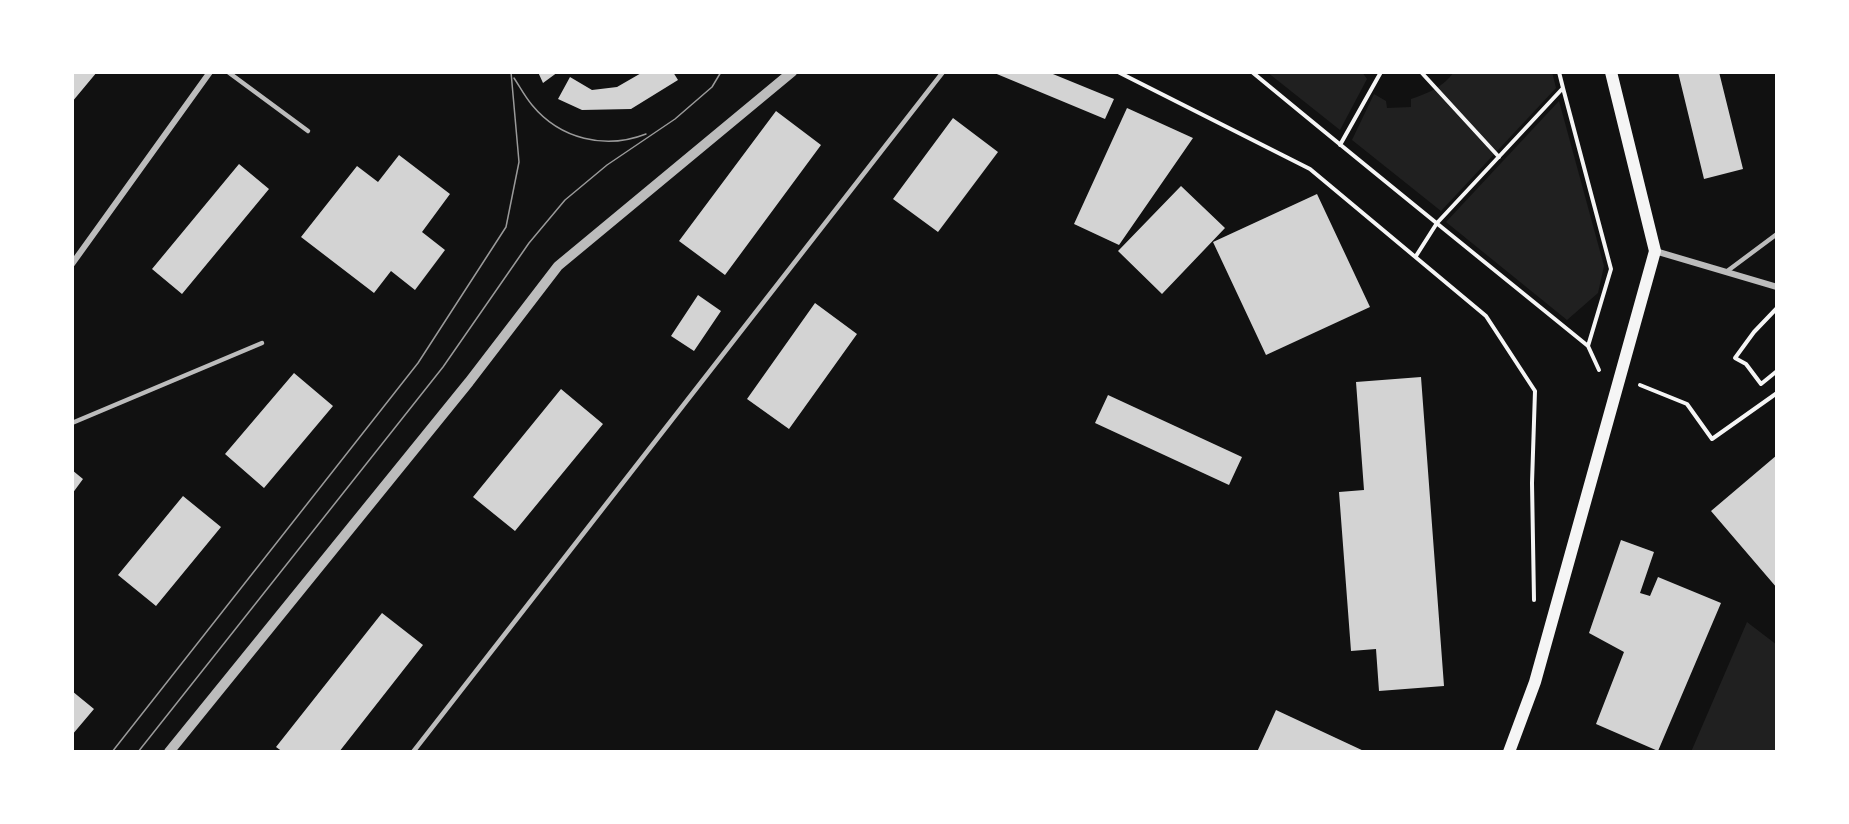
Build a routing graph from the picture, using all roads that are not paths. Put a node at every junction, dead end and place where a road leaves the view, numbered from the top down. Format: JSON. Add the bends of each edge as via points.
{"nodes":[{"id":1,"x":210,"y":72,"type":"edge"},
{"id":2,"x":228,"y":72,"type":"edge"},
{"id":3,"x":792,"y":72,"type":"edge"},
{"id":4,"x":943,"y":72,"type":"edge"},
{"id":5,"x":1611,"y":72,"type":"edge"},
{"id":6,"x":308,"y":131,"type":"dead end"},
{"id":7,"x":1777,"y":234,"type":"edge"},
{"id":8,"x":1655,"y":251,"type":"junction"},
{"id":9,"x":72,"y":264,"type":"edge"},
{"id":10,"x":1726,"y":272,"type":"junction"},
{"id":11,"x":1777,"y":287,"type":"edge"},
{"id":12,"x":262,"y":343,"type":"dead end"},
{"id":13,"x":72,"y":423,"type":"edge"},
{"id":14,"x":169,"y":752,"type":"edge"},
{"id":15,"x":413,"y":752,"type":"edge"},
{"id":16,"x":1509,"y":752,"type":"edge"}],
"edges":[{"from":1,"to":9,"type":"street"},
{"from":2,"to":6,"type":"lane"},
{"from":3,"to":14,"type":"street","via":[[558,266],[469,382]]},
{"from":4,"to":15,"type":"lane"},
{"from":5,"to":8,"type":"main road"},
{"from":7,"to":10,"type":"lane"},
{"from":8,"to":10,"type":"street"},
{"from":8,"to":16,"type":"main road","via":[[1535,682]]},
{"from":10,"to":11,"type":"street"},
{"from":12,"to":13,"type":"lane"}]}
